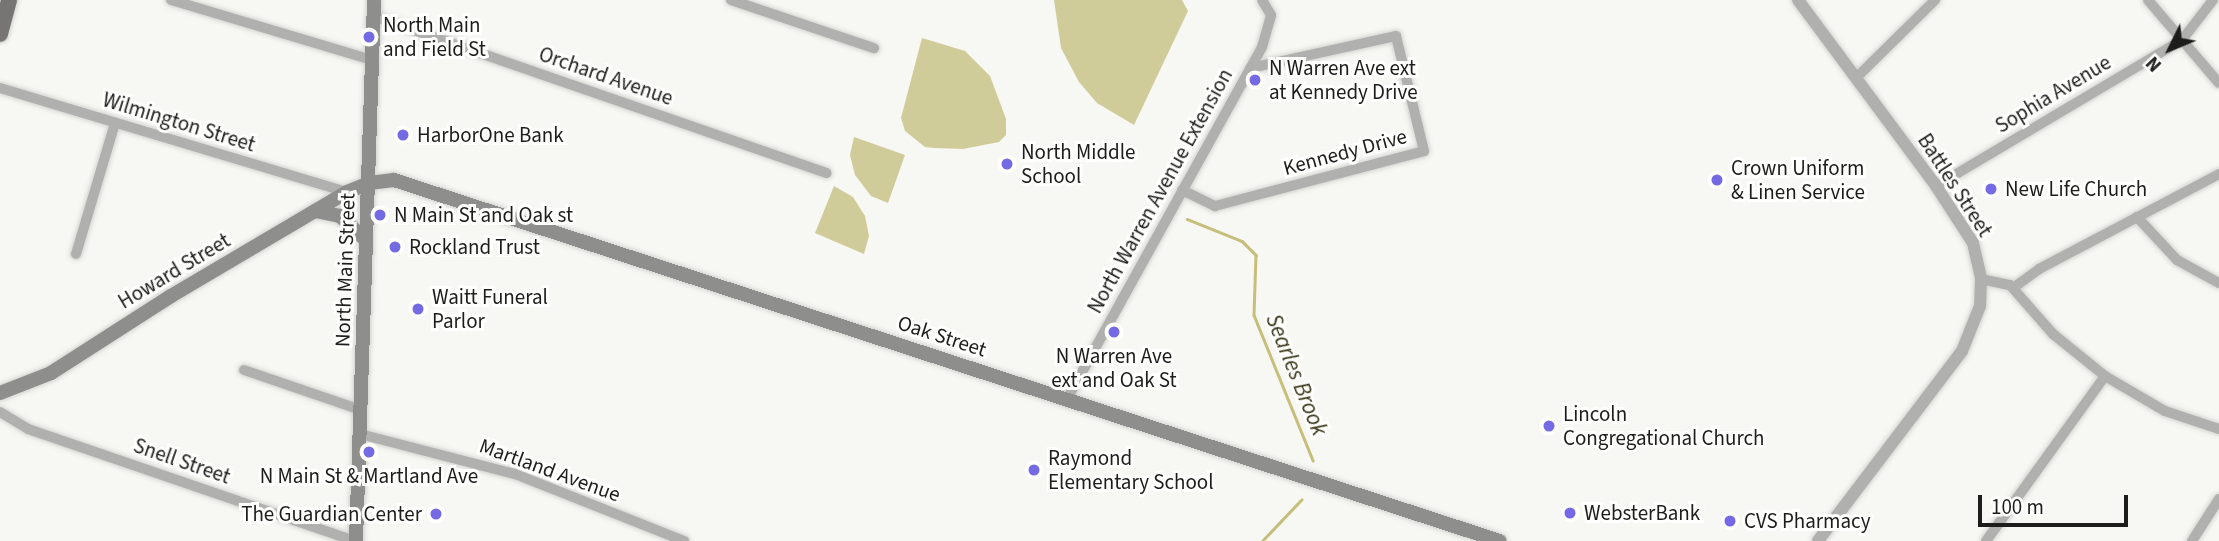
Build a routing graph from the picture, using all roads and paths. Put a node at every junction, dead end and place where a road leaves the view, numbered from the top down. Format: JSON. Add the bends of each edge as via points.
{"nodes":[{"id":1,"x":9,"y":0,"type":"edge"},
{"id":2,"x":171,"y":0,"type":"edge"},
{"id":3,"x":374,"y":0,"type":"edge"},
{"id":4,"x":730,"y":0,"type":"edge"},
{"id":5,"x":1262,"y":0,"type":"edge"},
{"id":6,"x":1798,"y":0,"type":"edge"},
{"id":7,"x":1935,"y":0,"type":"edge"},
{"id":8,"x":2148,"y":0,"type":"edge"},
{"id":9,"x":2213,"y":0,"type":"edge"},
{"id":10,"x":373,"y":16,"type":"junction"},
{"id":11,"x":0,"y":34,"type":"edge"},
{"id":12,"x":2182,"y":40,"type":"junction"},
{"id":13,"x":874,"y":48,"type":"dead end"},
{"id":14,"x":372,"y":60,"type":"junction"},
{"id":15,"x":1250,"y":68,"type":"junction"},
{"id":16,"x":1857,"y":77,"type":"junction"},
{"id":17,"x":2219,"y":83,"type":"edge"},
{"id":18,"x":0,"y":88,"type":"edge"},
{"id":19,"x":116,"y":123,"type":"junction"},
{"id":20,"x":827,"y":173,"type":"dead end"},
{"id":21,"x":2219,"y":174,"type":"edge"},
{"id":22,"x":369,"y":183,"type":"junction"},
{"id":23,"x":1936,"y":186,"type":"junction"},
{"id":24,"x":1182,"y":190,"type":"junction"},
{"id":25,"x":347,"y":192,"type":"junction"},
{"id":26,"x":315,"y":211,"type":"junction"},
{"id":27,"x":2137,"y":217,"type":"junction"},
{"id":28,"x":366,"y":240,"type":"junction"},
{"id":29,"x":76,"y":254,"type":"dead end"},
{"id":30,"x":1981,"y":279,"type":"junction"},
{"id":31,"x":2219,"y":283,"type":"edge"},
{"id":32,"x":2013,"y":288,"type":"junction"},
{"id":33,"x":244,"y":370,"type":"dead end"},
{"id":34,"x":2105,"y":376,"type":"junction"},
{"id":35,"x":0,"y":393,"type":"edge"},
{"id":36,"x":1067,"y":399,"type":"junction"},
{"id":37,"x":361,"y":410,"type":"junction"},
{"id":38,"x":0,"y":412,"type":"edge"},
{"id":39,"x":2219,"y":429,"type":"edge"},
{"id":40,"x":360,"y":434,"type":"junction"},
{"id":41,"x":2219,"y":499,"type":"edge"},
{"id":42,"x":356,"y":541,"type":"edge"},
{"id":43,"x":684,"y":541,"type":"edge"},
{"id":44,"x":1500,"y":541,"type":"edge"},
{"id":45,"x":1818,"y":541,"type":"edge"},
{"id":46,"x":1986,"y":541,"type":"edge"},
{"id":47,"x":2192,"y":541,"type":"edge"}],
"edges":[{"from":1,"to":11,"type":"main road"},
{"from":2,"to":14,"type":"street"},
{"from":3,"to":10,"type":"main road","name":"North Main Street"},
{"from":4,"to":13,"type":"street"},
{"from":5,"to":15,"type":"street","name":"North Warren Avenue Extension","via":[[1271,15],[1270,27]]},
{"from":6,"to":16,"type":"street","name":"Battles Street"},
{"from":7,"to":16,"type":"street"},
{"from":8,"to":12,"type":"street"},
{"from":9,"to":12,"type":"street","name":"Sophia Avenue"},
{"from":10,"to":14,"type":"main road","name":"North Main Street"},
{"from":10,"to":20,"type":"street","name":"Orchard Avenue"},
{"from":12,"to":17,"type":"street"},
{"from":12,"to":23,"type":"street","name":"Sophia Avenue"},
{"from":14,"to":22,"type":"main road","name":"North Main Street"},
{"from":15,"to":24,"type":"street","name":"North Warren Avenue Extension"},
{"from":15,"to":24,"type":"street","name":"Kennedy Drive","via":[[1396,36],[1424,151],[1215,206]]},
{"from":16,"to":23,"type":"street","name":"Battles Street"},
{"from":18,"to":19,"type":"street","name":"Wilmington Street"},
{"from":19,"to":25,"type":"street","name":"Wilmington Street"},
{"from":19,"to":29,"type":"street"},
{"from":21,"to":27,"type":"street"},
{"from":22,"to":25,"type":"main road","name":"Howard Street"},
{"from":22,"to":28,"type":"main road","name":"North Main Street"},
{"from":22,"to":36,"type":"main road","name":"Oak Street","via":[[394,180],[418,185]]},
{"from":23,"to":30,"type":"street","name":"Battles Street","via":[[1973,243]]},
{"from":24,"to":36,"type":"street","name":"North Warren Avenue Extension"},
{"from":25,"to":26,"type":"main road","name":"Howard Street"},
{"from":26,"to":28,"type":"main road","via":[[340,216]]},
{"from":26,"to":35,"type":"main road","name":"Howard Street","via":[[51,373]]},
{"from":27,"to":31,"type":"street","via":[[2177,260]]},
{"from":27,"to":32,"type":"street"},
{"from":28,"to":37,"type":"main road","name":"North Main Street"},
{"from":30,"to":32,"type":"street"},
{"from":30,"to":45,"type":"street","name":"Battles Street","via":[[1980,306],[1962,351]]},
{"from":32,"to":34,"type":"street","via":[[2063,342]]},
{"from":33,"to":37,"type":"street"},
{"from":34,"to":39,"type":"street","via":[[2165,411]]},
{"from":34,"to":46,"type":"street"},
{"from":36,"to":44,"type":"main road","name":"Oak Street"},
{"from":37,"to":40,"type":"main road","name":"North Main Street"},
{"from":38,"to":42,"type":"street","name":"Snell Street","via":[[28,429]]},
{"from":40,"to":42,"type":"main road","name":"North Main Street"},
{"from":40,"to":43,"type":"street","name":"Martland Avenue","via":[[515,474]]},
{"from":41,"to":47,"type":"street"}]}
